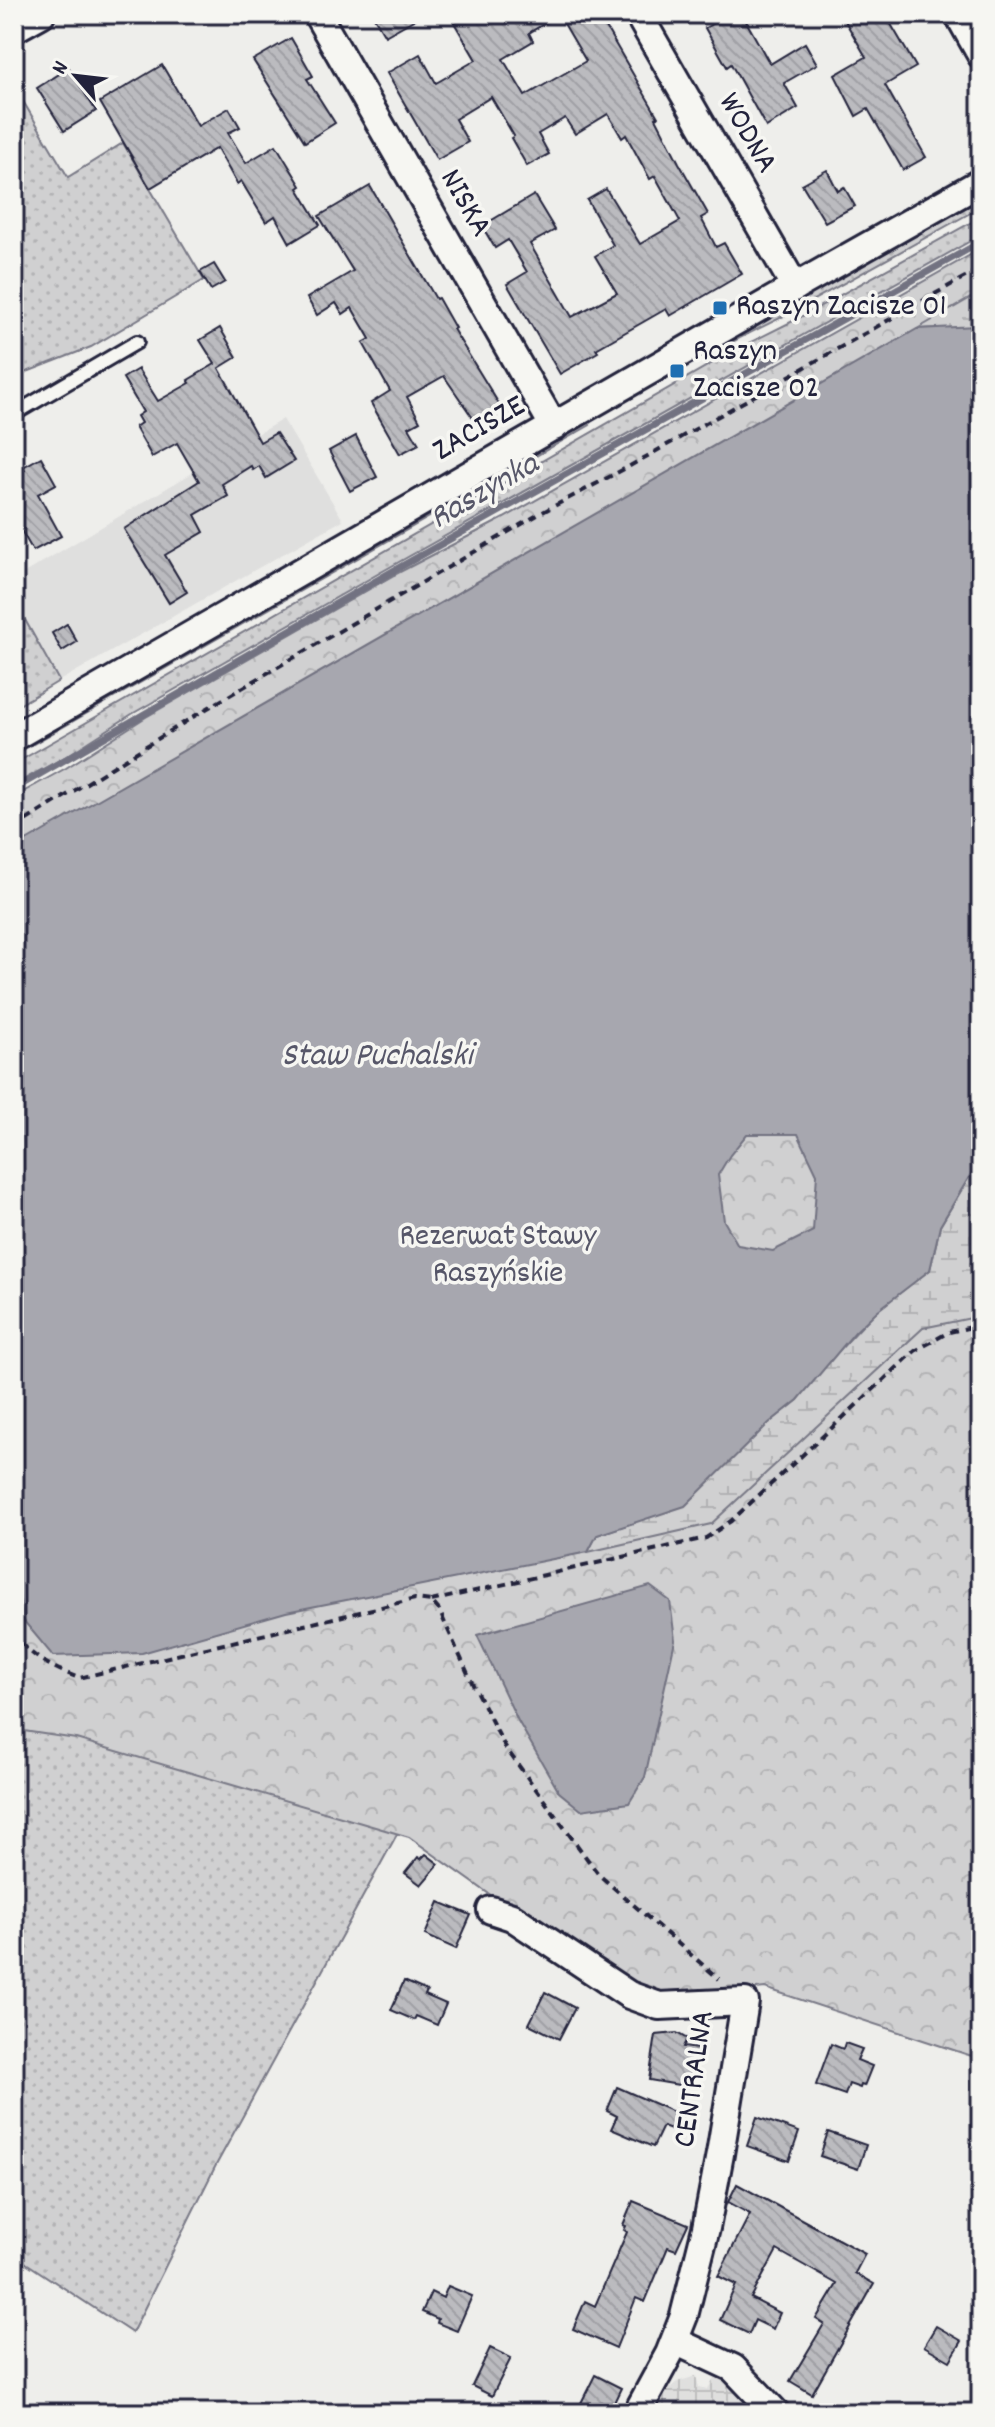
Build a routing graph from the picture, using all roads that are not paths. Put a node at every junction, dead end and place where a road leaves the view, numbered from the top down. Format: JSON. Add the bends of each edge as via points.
{"nodes":[{"id":1,"x":41,"y":14,"type":"edge"},
{"id":2,"x":317,"y":14,"type":"edge"},
{"id":3,"x":638,"y":14,"type":"edge"},
{"id":4,"x":958,"y":14,"type":"edge"},
{"id":5,"x":14,"y":29,"type":"edge"},
{"id":6,"x":981,"y":55,"type":"edge"},
{"id":7,"x":981,"y":182,"type":"edge"},
{"id":8,"x":795,"y":287,"type":"junction"},
{"id":9,"x":137,"y":342,"type":"dead end"},
{"id":10,"x":14,"y":414,"type":"edge"},
{"id":11,"x":554,"y":427,"type":"junction"},
{"id":12,"x":14,"y":737,"type":"edge"},
{"id":13,"x":491,"y":1910,"type":"dead end"},
{"id":14,"x":675,"y":2341,"type":"junction"},
{"id":15,"x":637,"y":2413,"type":"edge"},
{"id":16,"x":776,"y":2413,"type":"edge"}],
"edges":[{"from":1,"to":5,"type":"street"},
{"from":2,"to":11,"type":"street","name":"NISKA"},
{"from":3,"to":8,"type":"street","name":"WODNA"},
{"from":4,"to":6,"type":"street"},
{"from":7,"to":8,"type":"street","name":"ZACISZE"},
{"from":8,"to":11,"type":"street","name":"ZACISZE"},
{"from":9,"to":10,"type":"lane"},
{"from":11,"to":12,"type":"street","name":"ZACISZE"},
{"from":13,"to":14,"type":"street","name":"CENTRALNA","via":[[512,1917],[629,1995],[659,2006],[745,2002],[706,2228]]},
{"from":14,"to":15,"type":"street","name":"CENTRALNA"},
{"from":14,"to":16,"type":"street","via":[[733,2368]]}]}
